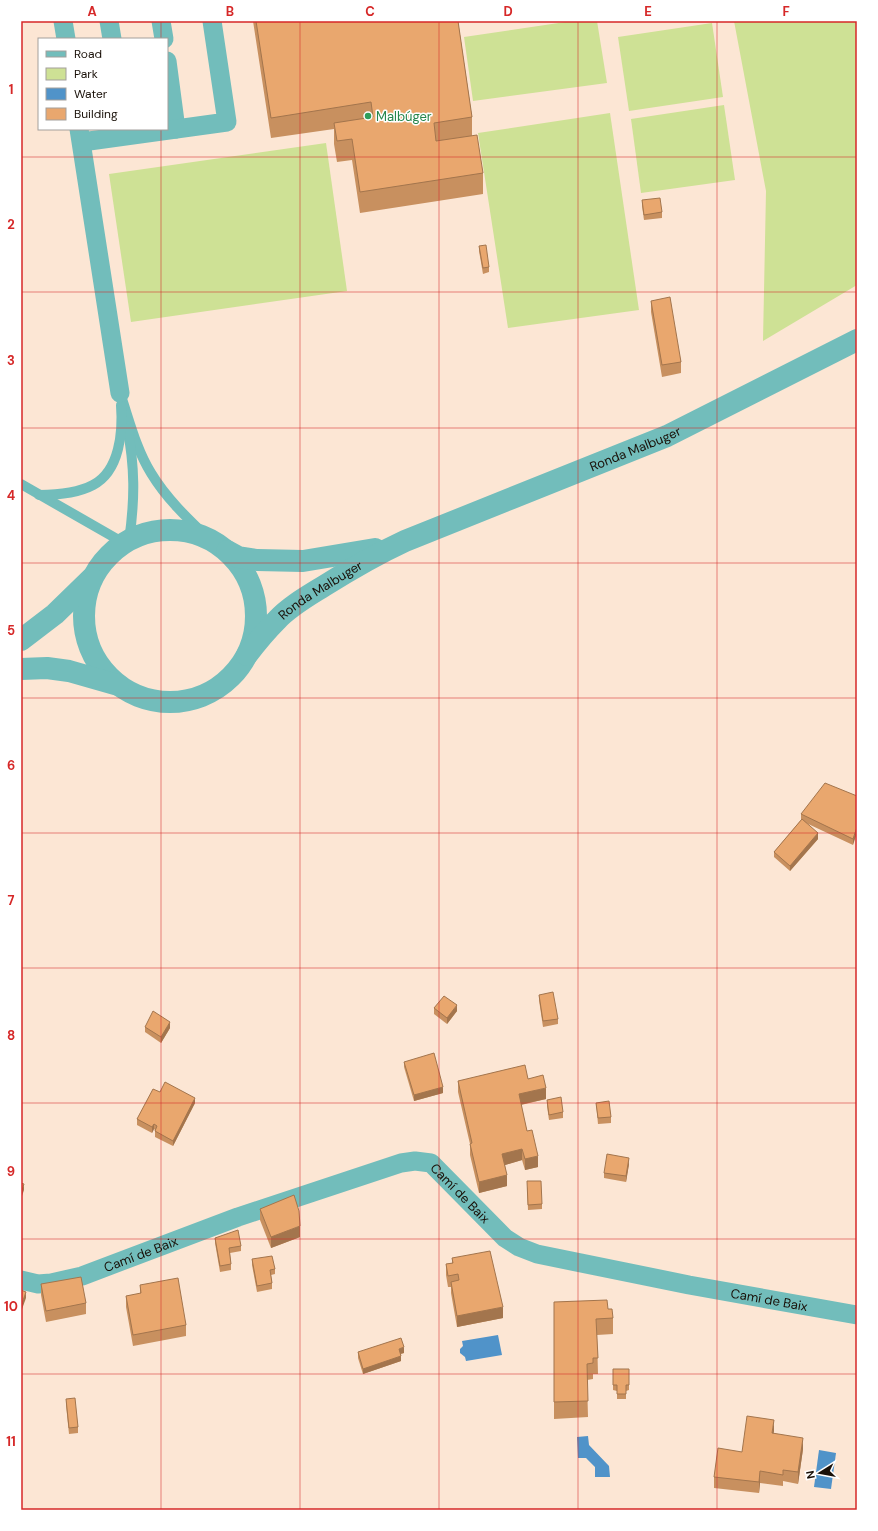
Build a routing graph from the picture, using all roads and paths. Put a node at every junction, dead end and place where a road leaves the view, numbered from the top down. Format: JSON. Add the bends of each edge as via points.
{"nodes":[{"id":1,"x":63,"y":21,"type":"edge"},
{"id":2,"x":109,"y":21,"type":"edge"},
{"id":3,"x":161,"y":21,"type":"edge"},
{"id":4,"x":212,"y":21,"type":"edge"},
{"id":5,"x":66,"y":38,"type":"edge"},
{"id":6,"x":112,"y":38,"type":"edge"},
{"id":7,"x":164,"y":38,"type":"edge"},
{"id":8,"x":168,"y":68,"type":"edge"},
{"id":9,"x":176,"y":128,"type":"junction"},
{"id":10,"x":168,"y":129,"type":"edge"},
{"id":11,"x":152,"y":130,"type":"edge"},
{"id":12,"x":127,"y":132,"type":"edge"},
{"id":13,"x":80,"y":136,"type":"edge"},
{"id":14,"x":857,"y":340,"type":"edge"},
{"id":15,"x":120,"y":393,"type":"junction"},
{"id":16,"x":21,"y":484,"type":"edge"},
{"id":17,"x":39,"y":495,"type":"junction"},
{"id":18,"x":405,"y":541,"type":"junction"},
{"id":19,"x":127,"y":542,"type":"junction"},
{"id":20,"x":216,"y":544,"type":"junction"},
{"id":21,"x":94,"y":576,"type":"junction"},
{"id":22,"x":21,"y":640,"type":"edge"},
{"id":23,"x":247,"y":656,"type":"junction"},
{"id":24,"x":21,"y":669,"type":"edge"},
{"id":25,"x":119,"y":686,"type":"junction"},
{"id":26,"x":21,"y":1280,"type":"edge"},
{"id":27,"x":857,"y":1315,"type":"edge"}],
"edges":[{"from":1,"to":5,"type":"street"},
{"from":2,"to":6,"type":"street"},
{"from":3,"to":7,"type":"street"},
{"from":4,"to":9,"type":"street","via":[[227,122]]},
{"from":8,"to":9,"type":"street"},
{"from":9,"to":10,"type":"street"},
{"from":11,"to":12,"type":"street"},
{"from":12,"to":13,"type":"street"},
{"from":13,"to":15,"type":"street"},
{"from":14,"to":18,"type":"street","name":"Ronda Malbuger","via":[[667,436]]},
{"from":15,"to":17,"type":"lane","via":[[122,421],[118,446],[110,468],[103,478],[78,490]]},
{"from":15,"to":19,"type":"lane","via":[[134,477],[134,506]]},
{"from":15,"to":20,"type":"lane","via":[[151,473],[183,515]]},
{"from":16,"to":17,"type":"lane"},
{"from":17,"to":19,"type":"lane"},
{"from":18,"to":20,"type":"street","name":"Ronda Malbuger","via":[[303,561],[238,557]]},
{"from":18,"to":23,"type":"street","name":"Ronda Malbuger","via":[[357,565],[292,607],[261,636]]},
{"from":19,"to":20,"type":"street","name":"Ronda Malbuger","via":[[158,531],[176,530],[193,533]]},
{"from":19,"to":21,"type":"street","name":"Ronda Malbuger","via":[[105,560]]},
{"from":20,"to":23,"type":"street","via":[[240,566],[251,587],[256,610],[254,633]]},
{"from":21,"to":22,"type":"street","via":[[55,614]]},
{"from":21,"to":25,"type":"street","via":[[84,611],[85,632],[92,652],[103,671]]},
{"from":23,"to":25,"type":"street","name":"Ronda Malbuger","via":[[235,673],[219,688],[200,697],[179,702],[158,702],[137,696]]},
{"from":24,"to":25,"type":"street","via":[[69,670]]},
{"from":26,"to":27,"type":"street","name":"Camí de Baix","via":[[38,1284],[82,1276],[238,1217],[400,1163],[415,1161],[430,1163],[505,1238],[537,1254],[688,1285]]}]}
